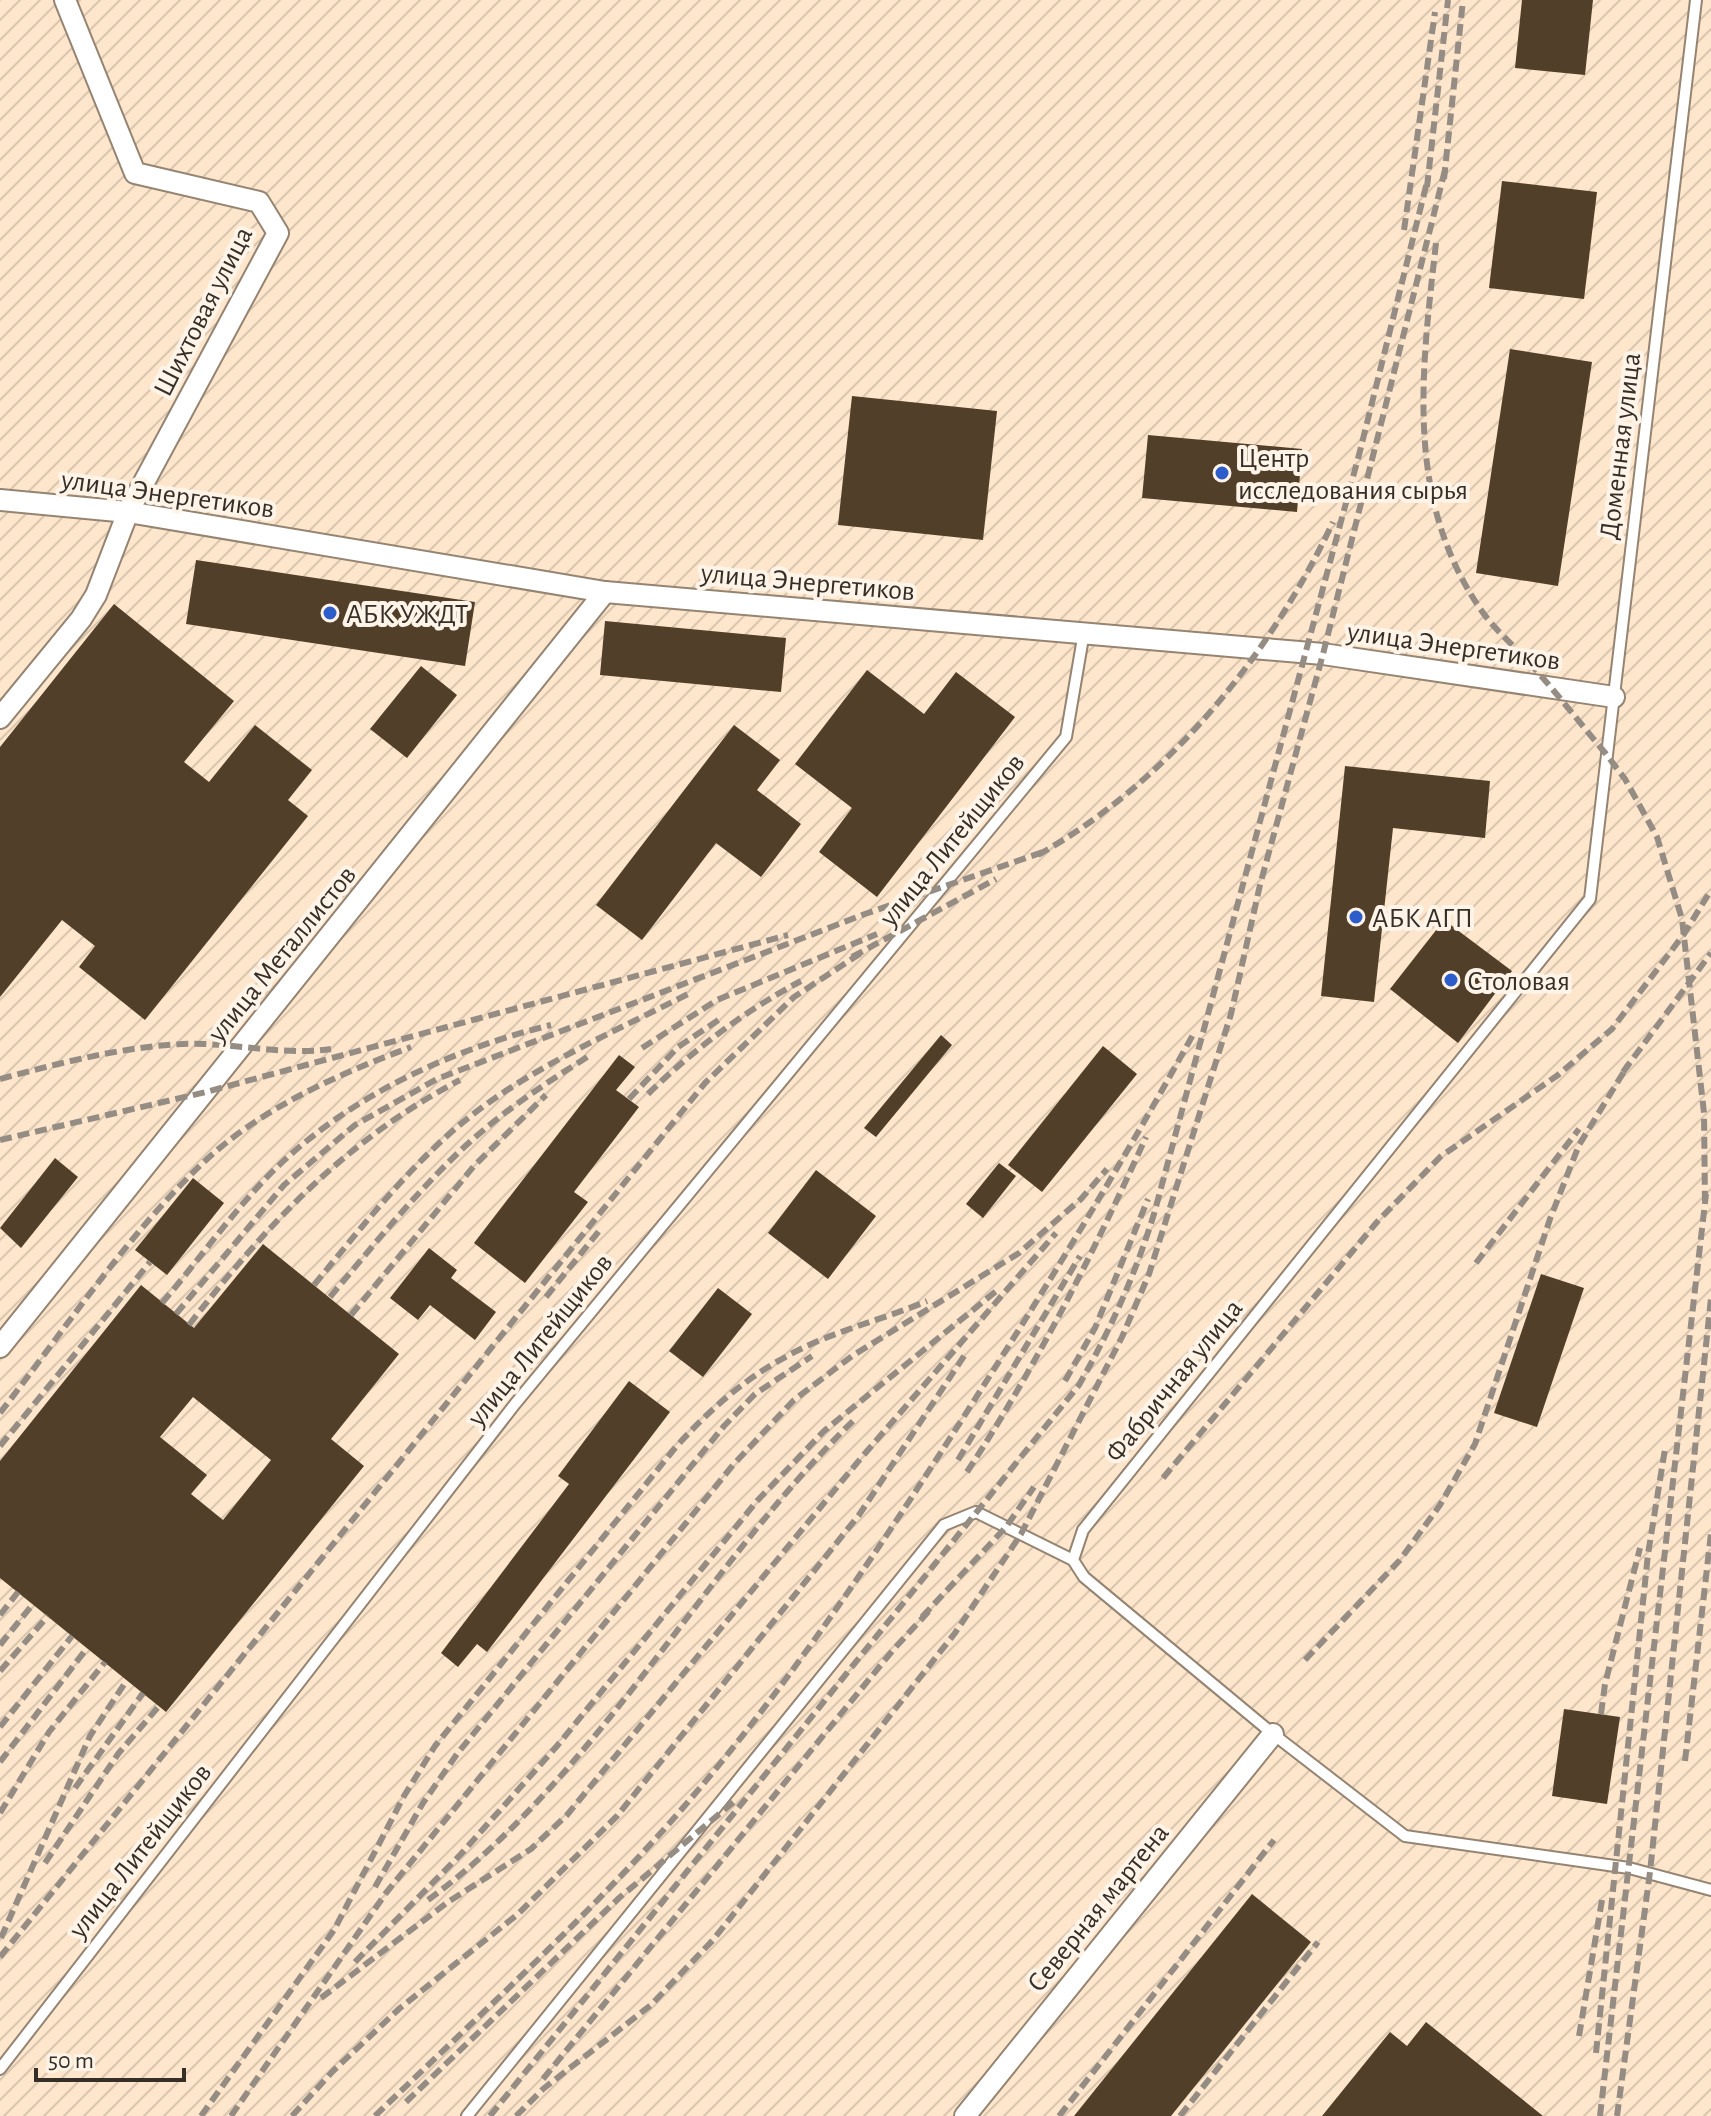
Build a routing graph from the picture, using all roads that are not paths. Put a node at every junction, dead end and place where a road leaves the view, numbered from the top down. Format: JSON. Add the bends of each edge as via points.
{"nodes":[{"id":1,"x":65,"y":0,"type":"edge"},
{"id":2,"x":1696,"y":0,"type":"edge"},
{"id":3,"x":0,"y":500,"type":"edge"},
{"id":4,"x":128,"y":512,"type":"junction"},
{"id":5,"x":605,"y":592,"type":"junction"},
{"id":6,"x":1084,"y":632,"type":"junction"},
{"id":7,"x":1614,"y":697,"type":"junction"},
{"id":8,"x":0,"y":718,"type":"edge"},
{"id":9,"x":1590,"y":899,"type":"joint"},
{"id":10,"x":0,"y":1347,"type":"edge"},
{"id":11,"x":1073,"y":1560,"type":"junction"},
{"id":12,"x":1273,"y":1734,"type":"junction"},
{"id":13,"x":1711,"y":1890,"type":"edge"},
{"id":14,"x":0,"y":2069,"type":"edge"},
{"id":15,"x":467,"y":2116,"type":"edge"},
{"id":16,"x":965,"y":2116,"type":"edge"}],
"edges":[{"from":1,"to":4,"type":"street","name":"Шихтовая улица","via":[[135,173],[259,202],[278,233]]},
{"from":2,"to":7,"type":"lane","name":"Доменная улица"},
{"from":3,"to":4,"type":"street","name":"улица Энергетиков"},
{"from":4,"to":5,"type":"street","name":"улица Энергетиков"},
{"from":4,"to":8,"type":"street","via":[[96,595]]},
{"from":5,"to":6,"type":"street","name":"улица Энергетиков"},
{"from":5,"to":10,"type":"street","name":"улица Металлистов"},
{"from":6,"to":7,"type":"street","name":"улица Энергетиков","via":[[1323,654]]},
{"from":6,"to":14,"type":"lane","name":"улица Литейщиков","via":[[1066,737],[515,1404]]},
{"from":7,"to":9,"type":"lane","name":"Доменная улица"},
{"from":9,"to":11,"type":"lane","name":"Фабричная улица","via":[[1083,1530]]},
{"from":11,"to":12,"type":"lane","via":[[1084,1577]]},
{"from":11,"to":15,"type":"lane","via":[[976,1512],[944,1525]]},
{"from":12,"to":13,"type":"lane","via":[[1405,1836],[1639,1870]]},
{"from":12,"to":16,"type":"street","name":"Северная мартена"}]}
